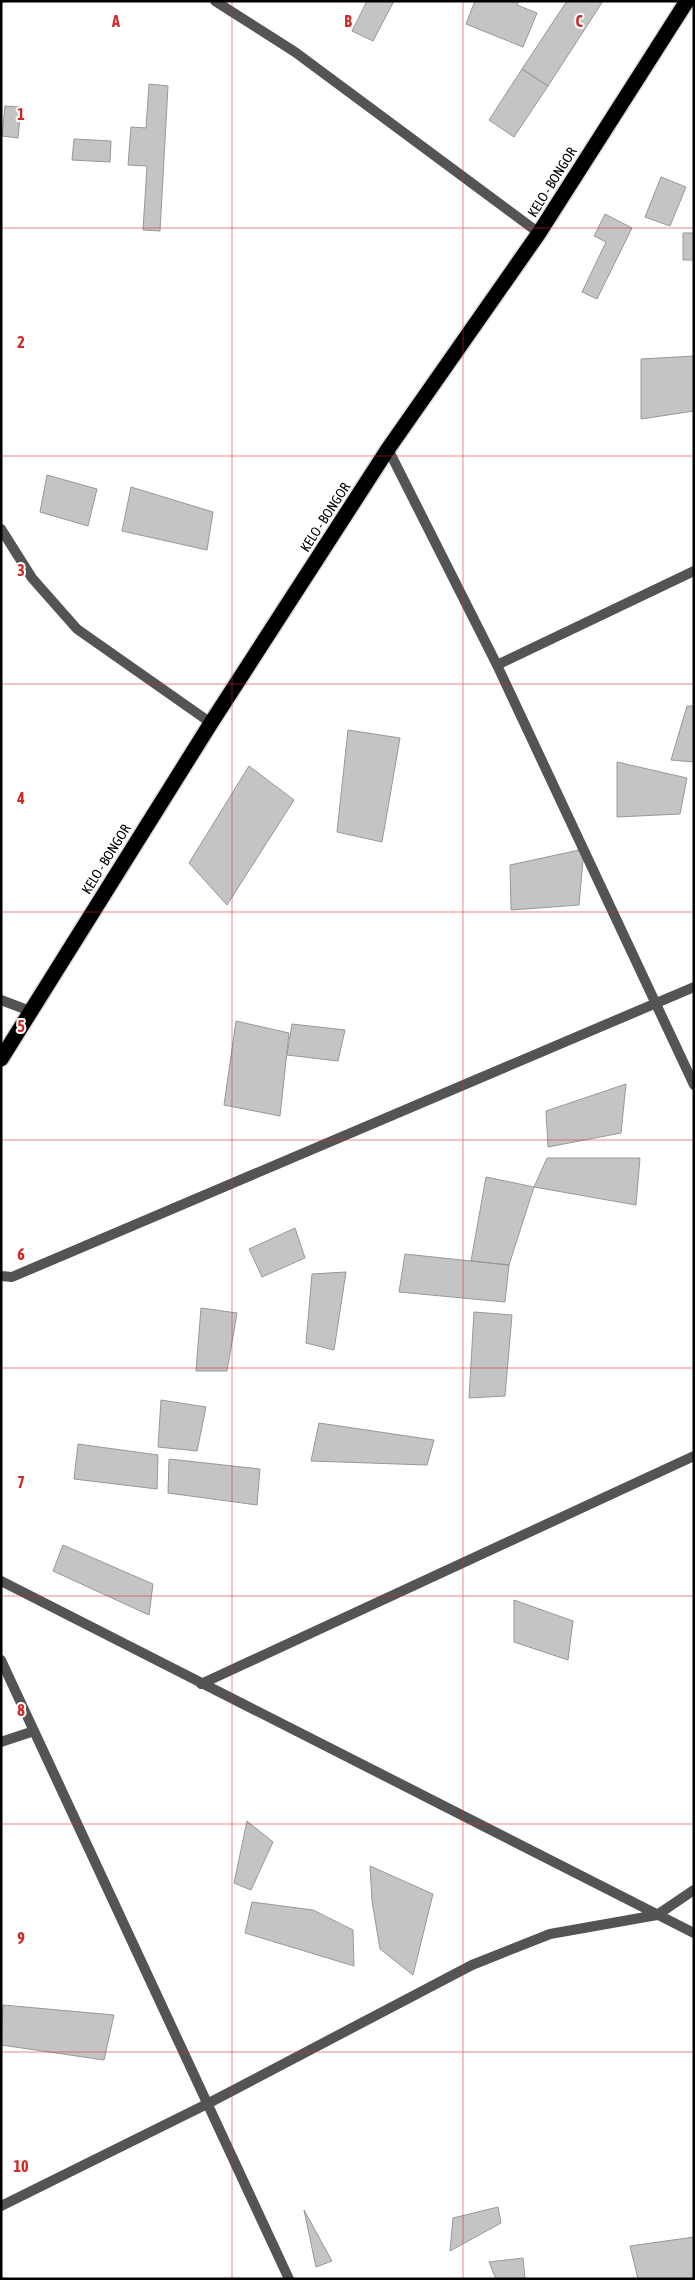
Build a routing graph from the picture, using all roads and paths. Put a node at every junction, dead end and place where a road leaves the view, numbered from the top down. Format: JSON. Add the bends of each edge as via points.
{"nodes":[{"id":1,"x":215,"y":1,"type":"edge"},
{"id":2,"x":687,"y":1,"type":"edge"},
{"id":3,"x":539,"y":234,"type":"junction"},
{"id":4,"x":388,"y":448,"type":"junction"},
{"id":5,"x":1,"y":529,"type":"edge"},
{"id":6,"x":694,"y":571,"type":"edge"},
{"id":7,"x":497,"y":665,"type":"junction"},
{"id":8,"x":211,"y":723,"type":"junction"},
{"id":9,"x":694,"y":987,"type":"edge"},
{"id":10,"x":1,"y":1000,"type":"edge"},
{"id":11,"x":656,"y":1004,"type":"junction"},
{"id":12,"x":30,"y":1011,"type":"junction"},
{"id":13,"x":1,"y":1058,"type":"edge"},
{"id":14,"x":694,"y":1085,"type":"edge"},
{"id":15,"x":1,"y":1276,"type":"edge"},
{"id":16,"x":694,"y":1456,"type":"edge"},
{"id":17,"x":1,"y":1581,"type":"edge"},
{"id":18,"x":1,"y":1660,"type":"edge"},
{"id":19,"x":201,"y":1684,"type":"junction"},
{"id":20,"x":34,"y":1731,"type":"junction"},
{"id":21,"x":1,"y":1742,"type":"edge"},
{"id":22,"x":694,"y":1890,"type":"edge"},
{"id":23,"x":657,"y":1915,"type":"junction"},
{"id":24,"x":694,"y":1933,"type":"edge"},
{"id":25,"x":206,"y":2104,"type":"junction"},
{"id":26,"x":1,"y":2206,"type":"edge"},
{"id":27,"x":289,"y":2279,"type":"edge"}],
"edges":[{"from":1,"to":3,"type":"street","via":[[295,52]]},
{"from":2,"to":3,"type":"highway","name":"KELO - BONGOR"},
{"from":3,"to":4,"type":"highway","name":"KELO - BONGOR"},
{"from":4,"to":7,"type":"street"},
{"from":4,"to":8,"type":"highway","name":"KELO - BONGOR"},
{"from":5,"to":8,"type":"street","via":[[32,578],[77,629]]},
{"from":6,"to":7,"type":"street"},
{"from":7,"to":11,"type":"street"},
{"from":8,"to":12,"type":"highway","name":"KELO - BONGOR"},
{"from":9,"to":11,"type":"street"},
{"from":10,"to":12,"type":"street"},
{"from":11,"to":14,"type":"street"},
{"from":11,"to":15,"type":"street","via":[[12,1276]]},
{"from":12,"to":13,"type":"highway","name":"KELO - BONGOR"},
{"from":16,"to":19,"type":"street"},
{"from":17,"to":19,"type":"street"},
{"from":18,"to":20,"type":"street"},
{"from":19,"to":23,"type":"street"},
{"from":20,"to":21,"type":"street"},
{"from":20,"to":25,"type":"street"},
{"from":22,"to":23,"type":"street"},
{"from":23,"to":24,"type":"street"},
{"from":23,"to":25,"type":"street","via":[[550,1934],[472,1965]]},
{"from":25,"to":26,"type":"street"},
{"from":25,"to":27,"type":"street"}]}
